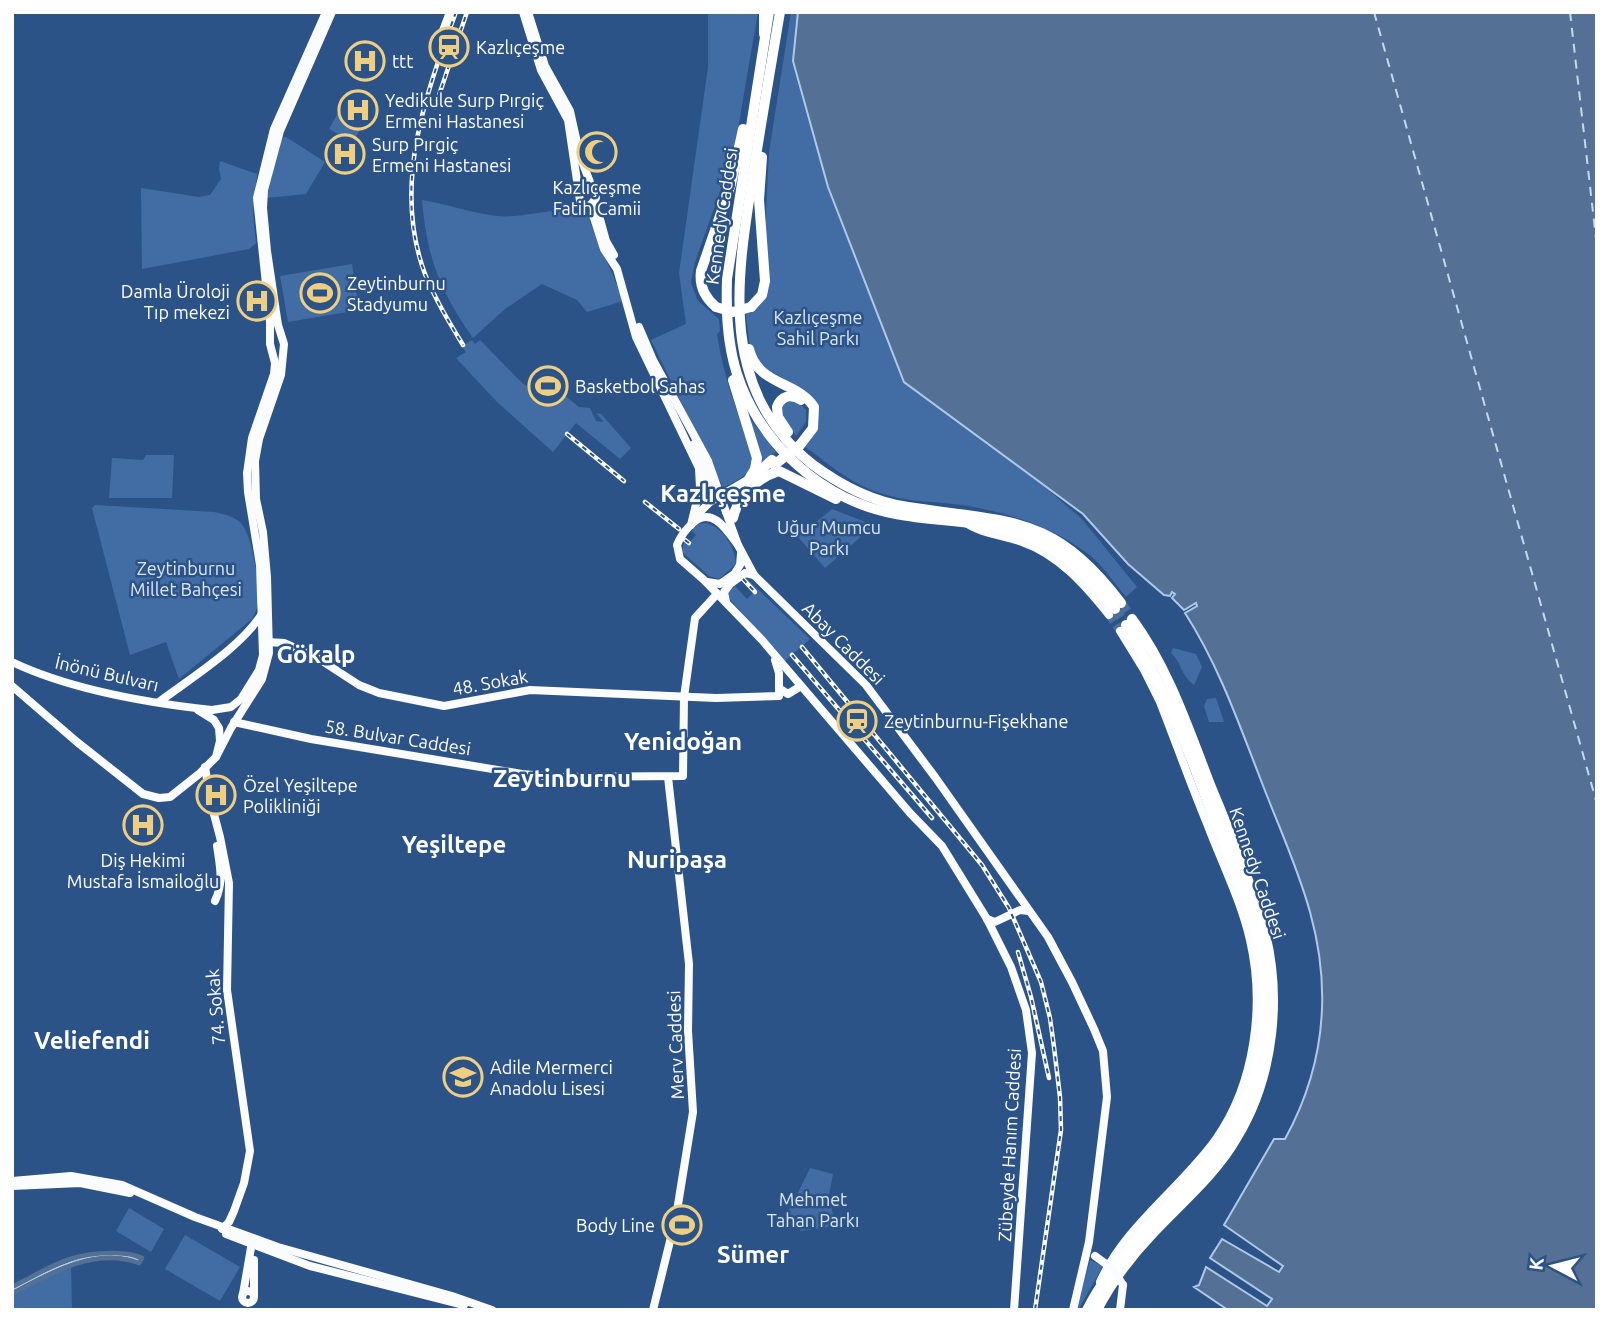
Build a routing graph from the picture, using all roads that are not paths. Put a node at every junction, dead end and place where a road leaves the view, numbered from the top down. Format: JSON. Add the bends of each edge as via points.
{"nodes":[{"id":1,"x":326,"y":12,"type":"edge"},
{"id":2,"x":332,"y":12,"type":"edge"},
{"id":3,"x":450,"y":12,"type":"edge"},
{"id":4,"x":526,"y":12,"type":"edge"},
{"id":5,"x":763,"y":12,"type":"edge"},
{"id":6,"x":769,"y":12,"type":"edge"},
{"id":7,"x":780,"y":12,"type":"edge"},
{"id":8,"x":764,"y":40,"type":"junction"},
{"id":9,"x":438,"y":44,"type":"dead end"},
{"id":10,"x":755,"y":92,"type":"junction"},
{"id":11,"x":763,"y":111,"type":"junction"},
{"id":12,"x":277,"y":130,"type":"junction"},
{"id":13,"x":592,"y":200,"type":"junction"},
{"id":14,"x":262,"y":260,"type":"junction"},
{"id":15,"x":270,"y":274,"type":"junction"},
{"id":16,"x":739,"y":319,"type":"junction"},
{"id":17,"x":729,"y":334,"type":"junction"},
{"id":18,"x":271,"y":339,"type":"junction"},
{"id":19,"x":282,"y":339,"type":"junction"},
{"id":20,"x":283,"y":349,"type":"junction"},
{"id":21,"x":272,"y":350,"type":"junction"},
{"id":22,"x":673,"y":396,"type":"junction"},
{"id":23,"x":253,"y":438,"type":"junction"},
{"id":24,"x":799,"y":441,"type":"junction"},
{"id":25,"x":255,"y":456,"type":"junction"},
{"id":26,"x":805,"y":458,"type":"junction"},
{"id":27,"x":773,"y":463,"type":"junction"},
{"id":28,"x":748,"y":479,"type":"junction"},
{"id":29,"x":727,"y":491,"type":"junction"},
{"id":30,"x":880,"y":511,"type":"junction"},
{"id":31,"x":729,"y":515,"type":"junction"},
{"id":32,"x":691,"y":525,"type":"junction"},
{"id":33,"x":740,"y":549,"type":"junction"},
{"id":34,"x":750,"y":565,"type":"junction"},
{"id":35,"x":735,"y":573,"type":"junction"},
{"id":36,"x":754,"y":575,"type":"junction"},
{"id":37,"x":704,"y":580,"type":"junction"},
{"id":38,"x":717,"y":594,"type":"junction"},
{"id":39,"x":727,"y":604,"type":"junction"},
{"id":40,"x":263,"y":612,"type":"junction"},
{"id":41,"x":267,"y":642,"type":"junction"},
{"id":42,"x":775,"y":659,"type":"junction"},
{"id":43,"x":12,"y":662,"type":"edge"},
{"id":44,"x":26,"y":668,"type":"junction"},
{"id":45,"x":12,"y":670,"type":"edge"},
{"id":46,"x":14,"y":686,"type":"edge"},
{"id":47,"x":801,"y":686,"type":"junction"},
{"id":48,"x":779,"y":692,"type":"junction"},
{"id":49,"x":684,"y":697,"type":"junction"},
{"id":50,"x":159,"y":702,"type":"junction"},
{"id":51,"x":195,"y":708,"type":"junction"},
{"id":52,"x":234,"y":722,"type":"junction"},
{"id":53,"x":216,"y":757,"type":"junction"},
{"id":54,"x":205,"y":772,"type":"junction"},
{"id":55,"x":668,"y":777,"type":"junction"},
{"id":56,"x":230,"y":905,"type":"junction"},
{"id":57,"x":1024,"y":908,"type":"junction"},
{"id":58,"x":992,"y":924,"type":"junction"},
{"id":59,"x":12,"y":1181,"type":"edge"},
{"id":60,"x":12,"y":1186,"type":"edge"},
{"id":61,"x":234,"y":1211,"type":"junction"},
{"id":62,"x":220,"y":1229,"type":"junction"},
{"id":63,"x":237,"y":1236,"type":"junction"},
{"id":64,"x":253,"y":1243,"type":"junction"},
{"id":65,"x":263,"y":1250,"type":"junction"},
{"id":66,"x":1087,"y":1255,"type":"junction"},
{"id":67,"x":251,"y":1265,"type":"junction"},
{"id":68,"x":243,"y":1297,"type":"junction"},
{"id":69,"x":254,"y":1297,"type":"junction"},
{"id":70,"x":244,"y":1310,"type":"edge"},
{"id":71,"x":254,"y":1310,"type":"edge"},
{"id":72,"x":477,"y":1310,"type":"edge"},
{"id":73,"x":492,"y":1310,"type":"edge"},
{"id":74,"x":653,"y":1310,"type":"edge"},
{"id":75,"x":1014,"y":1310,"type":"edge"},
{"id":76,"x":1071,"y":1310,"type":"edge"},
{"id":77,"x":1087,"y":1310,"type":"edge"},
{"id":78,"x":1097,"y":1310,"type":"edge"},
{"id":79,"x":1120,"y":1310,"type":"edge"}],
"edges":[{"from":1,"to":12,"type":"main road"},
{"from":2,"to":12,"type":"main road"},
{"from":3,"to":9,"type":"main road"},
{"from":4,"to":13,"type":"main road","via":[[545,66],[570,111]]},
{"from":4,"to":13,"type":"main road","via":[[538,63],[568,120],[581,203]]},
{"from":5,"to":8,"type":"main road"},
{"from":6,"to":8,"type":"highway","name":"Kennedy Caddesi"},
{"from":7,"to":11,"type":"highway","name":"Kennedy Caddesi"},
{"from":8,"to":10,"type":"highway","name":"Kennedy Caddesi"},
{"from":10,"to":11,"type":"highway","bridge":true,"via":[[700,278],[704,295],[716,307],[733,312],[751,307],[762,295],[765,281],[760,200]]},
{"from":10,"to":17,"type":"highway","name":"Kennedy Caddesi","via":[[728,263]]},
{"from":11,"to":16,"type":"highway","name":"Kennedy Caddesi","via":[[740,260]]},
{"from":12,"to":14,"type":"main road","via":[[257,198]]},
{"from":12,"to":15,"type":"main road","via":[[263,201]]},
{"from":13,"to":22,"type":"main road","name":"Abay Caddesi","via":[[622,271],[640,331]]},
{"from":13,"to":32,"type":"main road","via":[[594,218],[604,249],[617,269],[636,337],[699,468],[700,488]]},
{"from":14,"to":15,"type":"main road"},
{"from":14,"to":18,"type":"main road"},
{"from":15,"to":19,"type":"main road"},
{"from":16,"to":24,"type":"highway","via":[[759,370],[814,407],[813,428]]},
{"from":16,"to":26,"type":"highway","name":"Kennedy Caddesi","via":[[746,363],[762,404],[780,433]]},
{"from":17,"to":28,"type":"highway","via":[[732,378],[757,458]]},
{"from":17,"to":30,"type":"highway","name":"Kennedy Caddesi","via":[[746,398],[772,439],[823,484]]},
{"from":18,"to":19,"type":"main road"},
{"from":18,"to":21,"type":"main road"},
{"from":19,"to":20,"type":"main road"},
{"from":20,"to":21,"type":"main road"},
{"from":20,"to":25,"type":"main road","via":[[281,376]]},
{"from":21,"to":23,"type":"main road","via":[[274,374]]},
{"from":22,"to":29,"type":"main road","via":[[703,463],[709,488]]},
{"from":22,"to":31,"type":"main road","name":"Abay Caddesi","bridge":true,"via":[[708,461]]},
{"from":23,"to":25,"type":"main road"},
{"from":23,"to":40,"type":"main road","via":[[247,484]]},
{"from":24,"to":26,"type":"highway","via":[[808,424],[808,409],[797,397],[787,396],[779,402],[777,412]]},
{"from":24,"to":27,"type":"highway","bridge":true},
{"from":25,"to":41,"type":"main road"},
{"from":26,"to":30,"type":"highway","name":"Kennedy Caddesi","via":[[834,479],[882,501],[1000,519],[1046,534],[1083,560],[1115,609],[1086,575],[1057,551],[1018,533]]},
{"from":27,"to":28,"type":"highway"},
{"from":27,"to":31,"type":"highway","via":[[736,495]]},
{"from":28,"to":29,"type":"main road"},
{"from":29,"to":32,"type":"main road","via":[[710,502]]},
{"from":30,"to":31,"type":"highway","via":[[856,507],[779,471],[755,484]]},
{"from":31,"to":33,"type":"main road","name":"Abay Caddesi"},
{"from":32,"to":33,"type":"main road","name":"Abay Caddesi","via":[[699,518],[715,519]]},
{"from":32,"to":37,"type":"main road","name":"Zübeyde Hanım Caddesi","via":[[677,545],[680,559]]},
{"from":33,"to":34,"type":"main road","name":"Abay Caddesi"},
{"from":33,"to":35,"type":"main road"},
{"from":34,"to":35,"type":"main road"},
{"from":34,"to":36,"type":"main road","name":"Abay Caddesi"},
{"from":35,"to":37,"type":"main road","via":[[720,583]]},
{"from":36,"to":39,"type":"main road","via":[[745,572],[730,584],[724,595]]},
{"from":36,"to":57,"type":"main road","name":"Abay Caddesi","via":[[882,704]]},
{"from":37,"to":38,"type":"main road","name":"Zübeyde Hanım Caddesi"},
{"from":38,"to":39,"type":"main road","name":"Zübeyde Hanım Caddesi"},
{"from":38,"to":49,"type":"main road","via":[[695,618]]},
{"from":39,"to":42,"type":"main road","name":"Zübeyde Hanım Caddesi"},
{"from":40,"to":41,"type":"main road"},
{"from":40,"to":50,"type":"main road","via":[[233,645]]},
{"from":41,"to":49,"type":"main road","name":"48. Sokak","via":[[284,643],[316,657],[372,691],[444,706],[530,690]]},
{"from":41,"to":51,"type":"main road","name":"İnönü Bulvarı","via":[[259,670],[237,703],[221,710]]},
{"from":41,"to":52,"type":"main road","via":[[265,673]]},
{"from":42,"to":47,"type":"main road","name":"Zübeyde Hanım Caddesi"},
{"from":42,"to":48,"type":"main road"},
{"from":43,"to":44,"type":"main road","name":"İnönü Bulvarı"},
{"from":44,"to":45,"type":"main road"},
{"from":44,"to":50,"type":"main road","name":"İnönü Bulvarı","via":[[100,691]]},
{"from":46,"to":54,"type":"main road","via":[[143,794],[170,797]]},
{"from":47,"to":48,"type":"main road","name":"48. Sokak","via":[[788,694]]},
{"from":47,"to":58,"type":"main road","name":"Zübeyde Hanım Caddesi","via":[[942,846]]},
{"from":48,"to":49,"type":"main road","name":"48. Sokak"},
{"from":49,"to":55,"type":"main road","name":"58. Bulvar Caddesi","via":[[683,776]]},
{"from":50,"to":51,"type":"main road","name":"İnönü Bulvarı"},
{"from":51,"to":53,"type":"main road","via":[[219,728]]},
{"from":52,"to":53,"type":"main road"},
{"from":52,"to":55,"type":"main road","name":"58. Bulvar Caddesi","via":[[522,774]]},
{"from":53,"to":54,"type":"main road"},
{"from":54,"to":56,"type":"main road","name":"74. Sokak","via":[[227,866]]},
{"from":54,"to":56,"type":"main road","via":[[222,881],[215,901],[224,897]]},
{"from":55,"to":74,"type":"main road","name":"Merv Caddesi","via":[[689,964],[693,1111],[671,1245]]},
{"from":56,"to":61,"type":"main road","name":"74. Sokak","via":[[227,990],[250,1152]]},
{"from":57,"to":58,"type":"main road"},
{"from":57,"to":66,"type":"main road","name":"Abay Caddesi","via":[[1048,937],[1102,1051],[1107,1097]]},
{"from":58,"to":75,"type":"main road","name":"Zübeyde Hanım Caddesi","via":[[1026,1010],[1032,1053]]},
{"from":59,"to":62,"type":"main road","via":[[71,1176],[122,1185]]},
{"from":60,"to":62,"type":"main road","via":[[80,1183],[118,1190]]},
{"from":61,"to":62,"type":"main road"},
{"from":61,"to":63,"type":"main road","name":"74. Sokak"},
{"from":62,"to":63,"type":"main road"},
{"from":63,"to":64,"type":"main road"},
{"from":63,"to":67,"type":"main road","name":"74. Sokak"},
{"from":64,"to":65,"type":"main road"},
{"from":64,"to":67,"type":"main road"},
{"from":64,"to":73,"type":"main road"},
{"from":65,"to":67,"type":"main road"},
{"from":65,"to":72,"type":"main road"},
{"from":66,"to":76,"type":"main road","name":"Abay Caddesi"},
{"from":66,"to":79,"type":"main road","bridge":true,"via":[[1114,1269],[1123,1285]]},
{"from":67,"to":68,"type":"main road"},
{"from":67,"to":69,"type":"main road"},
{"from":68,"to":69,"type":"main road","via":[[248,1303]]},
{"from":68,"to":70,"type":"main road"},
{"from":69,"to":71,"type":"main road"},
{"from":77,"to":78,"type":"highway","name":"Kennedy Caddesi","via":[[1128,1248],[1208,1163],[1231,1131],[1254,1076],[1264,1005],[1260,953],[1249,912],[1165,692],[1126,625],[1151,648],[1175,692],[1258,910],[1270,958],[1273,1011],[1260,1085],[1238,1137],[1217,1167],[1133,1255]]}]}
